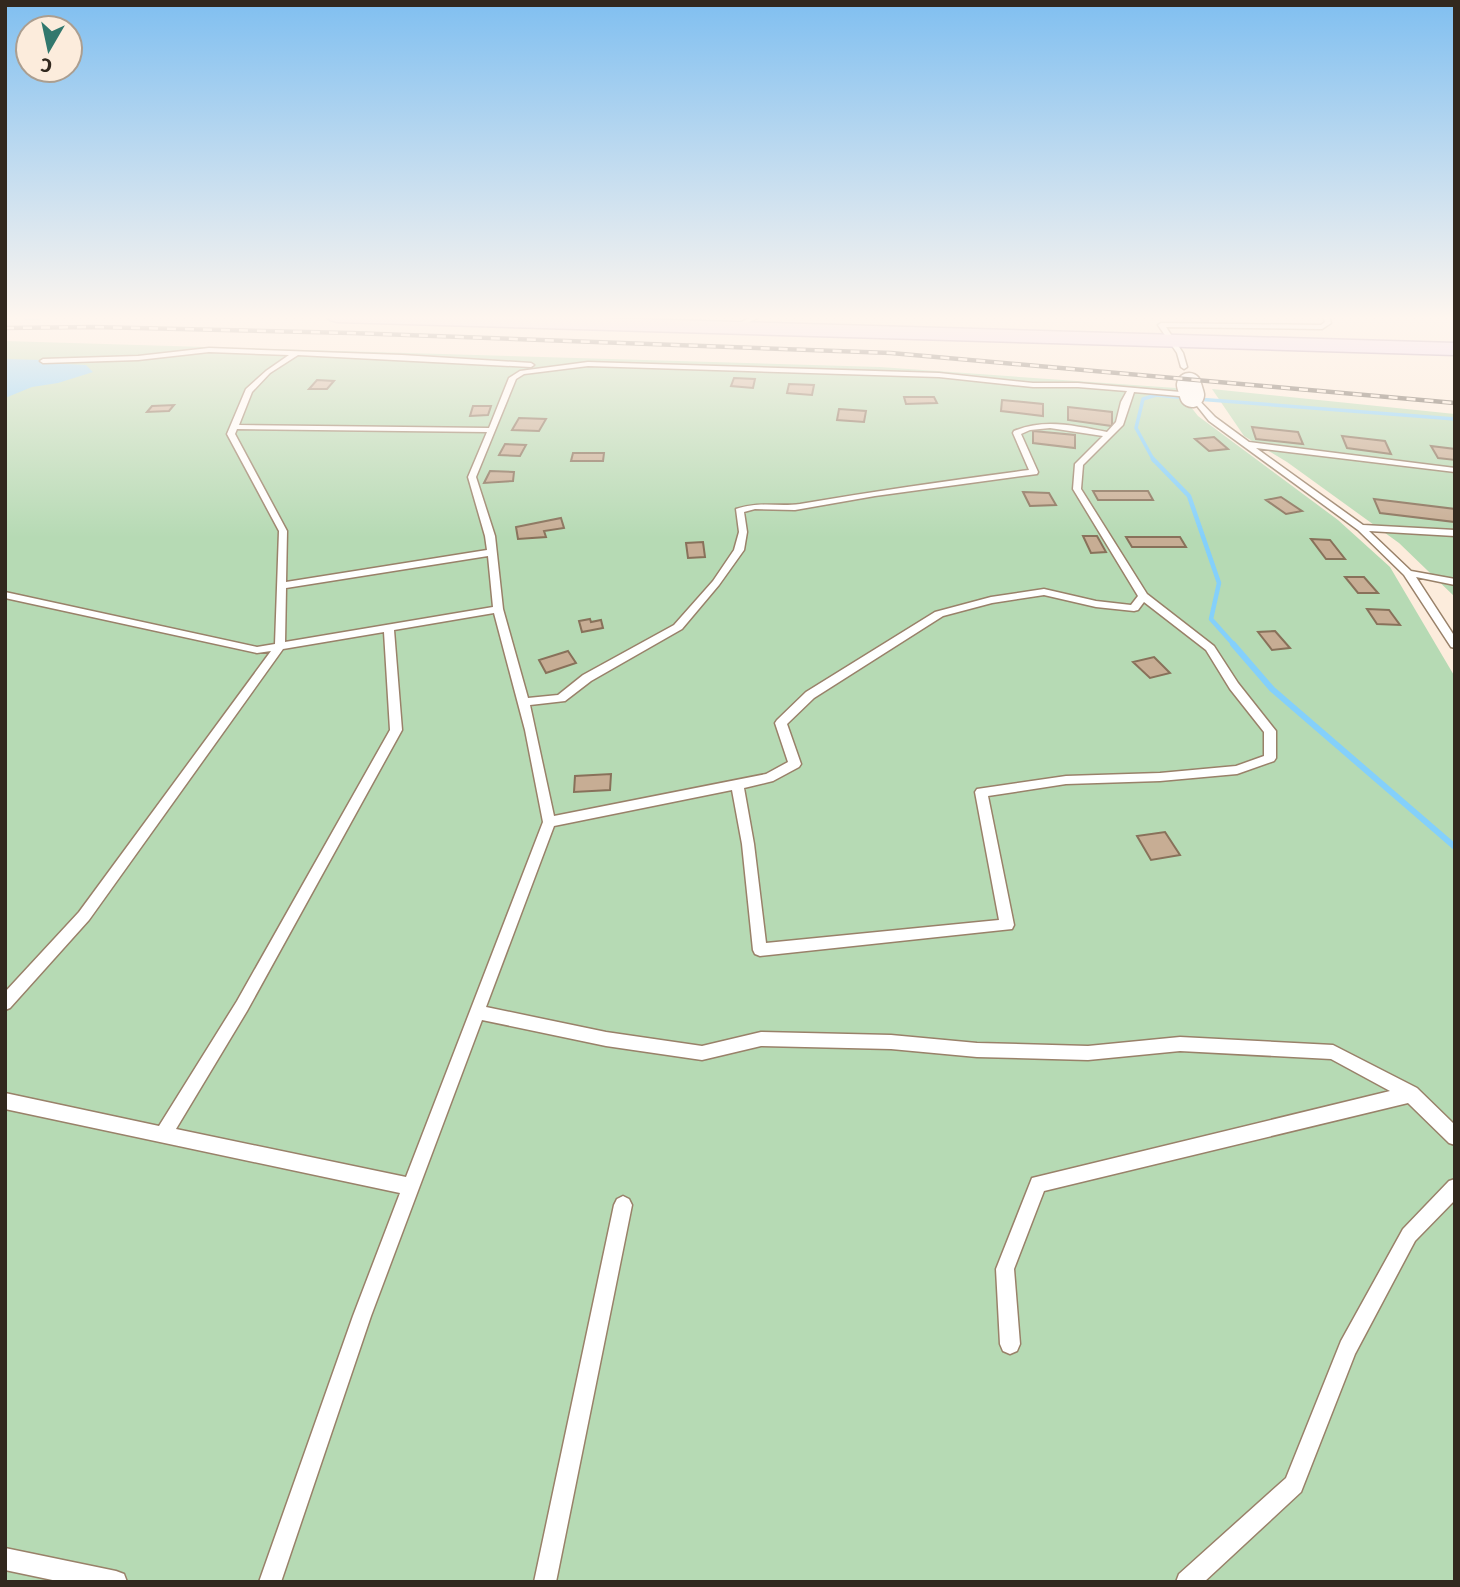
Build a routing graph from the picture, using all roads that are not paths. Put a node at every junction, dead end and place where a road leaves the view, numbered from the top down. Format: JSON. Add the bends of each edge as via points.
{"nodes":[{"id":1,"x":250,"y":390,"type":"edge"},
{"id":2,"x":508,"y":390,"type":"edge"},
{"id":3,"x":1131,"y":390,"type":"edge"},
{"id":4,"x":1190,"y":390,"type":"edge"},
{"id":5,"x":234,"y":427,"type":"junction"},
{"id":6,"x":492,"y":430,"type":"junction"},
{"id":7,"x":1107,"y":434,"type":"junction"},
{"id":8,"x":1245,"y":444,"type":"junction"},
{"id":9,"x":1455,"y":470,"type":"edge"},
{"id":10,"x":1361,"y":528,"type":"junction"},
{"id":11,"x":1455,"y":533,"type":"edge"},
{"id":12,"x":493,"y":552,"type":"junction"},
{"id":13,"x":1408,"y":573,"type":"junction"},
{"id":14,"x":1455,"y":582,"type":"edge"},
{"id":15,"x":281,"y":586,"type":"junction"},
{"id":16,"x":5,"y":595,"type":"edge"},
{"id":17,"x":1143,"y":596,"type":"junction"},
{"id":18,"x":498,"y":609,"type":"junction"},
{"id":19,"x":389,"y":628,"type":"junction"},
{"id":20,"x":1455,"y":645,"type":"edge"},
{"id":21,"x":280,"y":646,"type":"junction"},
{"id":22,"x":524,"y":702,"type":"junction"},
{"id":23,"x":737,"y":785,"type":"junction"},
{"id":24,"x":549,"y":822,"type":"junction"},
{"id":25,"x":5,"y":1003,"type":"edge"},
{"id":26,"x":478,"y":1012,"type":"junction"},
{"id":27,"x":1411,"y":1094,"type":"junction"},
{"id":28,"x":5,"y":1101,"type":"edge"},
{"id":29,"x":163,"y":1135,"type":"junction"},
{"id":30,"x":1455,"y":1137,"type":"edge"},
{"id":31,"x":411,"y":1187,"type":"junction"},
{"id":32,"x":1455,"y":1187,"type":"edge"},
{"id":33,"x":623,"y":1205,"type":"dead end"},
{"id":34,"x":1010,"y":1344,"type":"dead end"},
{"id":35,"x":5,"y":1559,"type":"edge"},
{"id":36,"x":116,"y":1582,"type":"edge"},
{"id":37,"x":270,"y":1582,"type":"edge"},
{"id":38,"x":545,"y":1582,"type":"edge"},
{"id":39,"x":1187,"y":1582,"type":"edge"}],
"edges":[{"from":1,"to":5,"type":"lane"},
{"from":2,"to":6,"type":"lane"},
{"from":3,"to":7,"type":"lane","via":[[1120,423]]},
{"from":4,"to":8,"type":"lane","via":[[1212,419]]},
{"from":5,"to":6,"type":"lane"},
{"from":5,"to":15,"type":"lane","via":[[231,434],[283,531]]},
{"from":6,"to":12,"type":"lane","via":[[472,477]]},
{"from":7,"to":17,"type":"lane","via":[[1079,464],[1077,489]]},
{"from":7,"to":22,"type":"lane","via":[[1063,426],[1028,427],[1017,433],[1034,472],[739,511],[743,532],[739,550],[678,627],[587,678],[561,698]]},
{"from":8,"to":9,"type":"lane"},
{"from":8,"to":10,"type":"lane"},
{"from":10,"to":11,"type":"lane"},
{"from":10,"to":13,"type":"lane"},
{"from":12,"to":15,"type":"lane"},
{"from":12,"to":18,"type":"lane"},
{"from":13,"to":14,"type":"lane"},
{"from":13,"to":20,"type":"lane"},
{"from":15,"to":21,"type":"lane"},
{"from":16,"to":21,"type":"lane","via":[[257,650]]},
{"from":17,"to":23,"type":"lane","via":[[1134,608],[1044,592],[939,614],[810,695],[780,723],[795,764],[769,778]]},
{"from":17,"to":23,"type":"lane","via":[[1210,648],[1270,731],[1270,758],[1237,771],[1066,780],[981,792],[1007,925],[760,950]]},
{"from":18,"to":19,"type":"lane"},
{"from":18,"to":22,"type":"lane"},
{"from":19,"to":21,"type":"lane"},
{"from":19,"to":29,"type":"lane","via":[[396,730],[242,1006]]},
{"from":21,"to":25,"type":"lane","via":[[84,916]]},
{"from":22,"to":24,"type":"lane"},
{"from":23,"to":24,"type":"lane"},
{"from":24,"to":26,"type":"lane"},
{"from":26,"to":27,"type":"lane","via":[[606,1040],[702,1053],[761,1039],[891,1042],[977,1051],[1088,1052],[1180,1044],[1333,1052]]},
{"from":26,"to":31,"type":"lane"},
{"from":27,"to":30,"type":"lane"},
{"from":27,"to":34,"type":"lane","via":[[1038,1184],[1005,1269]]},
{"from":28,"to":29,"type":"lane"},
{"from":29,"to":31,"type":"lane"},
{"from":31,"to":37,"type":"lane"},
{"from":32,"to":39,"type":"lane","via":[[1409,1235],[1354,1336],[1294,1486]]},
{"from":33,"to":38,"type":"lane"},
{"from":35,"to":36,"type":"lane"}]}
